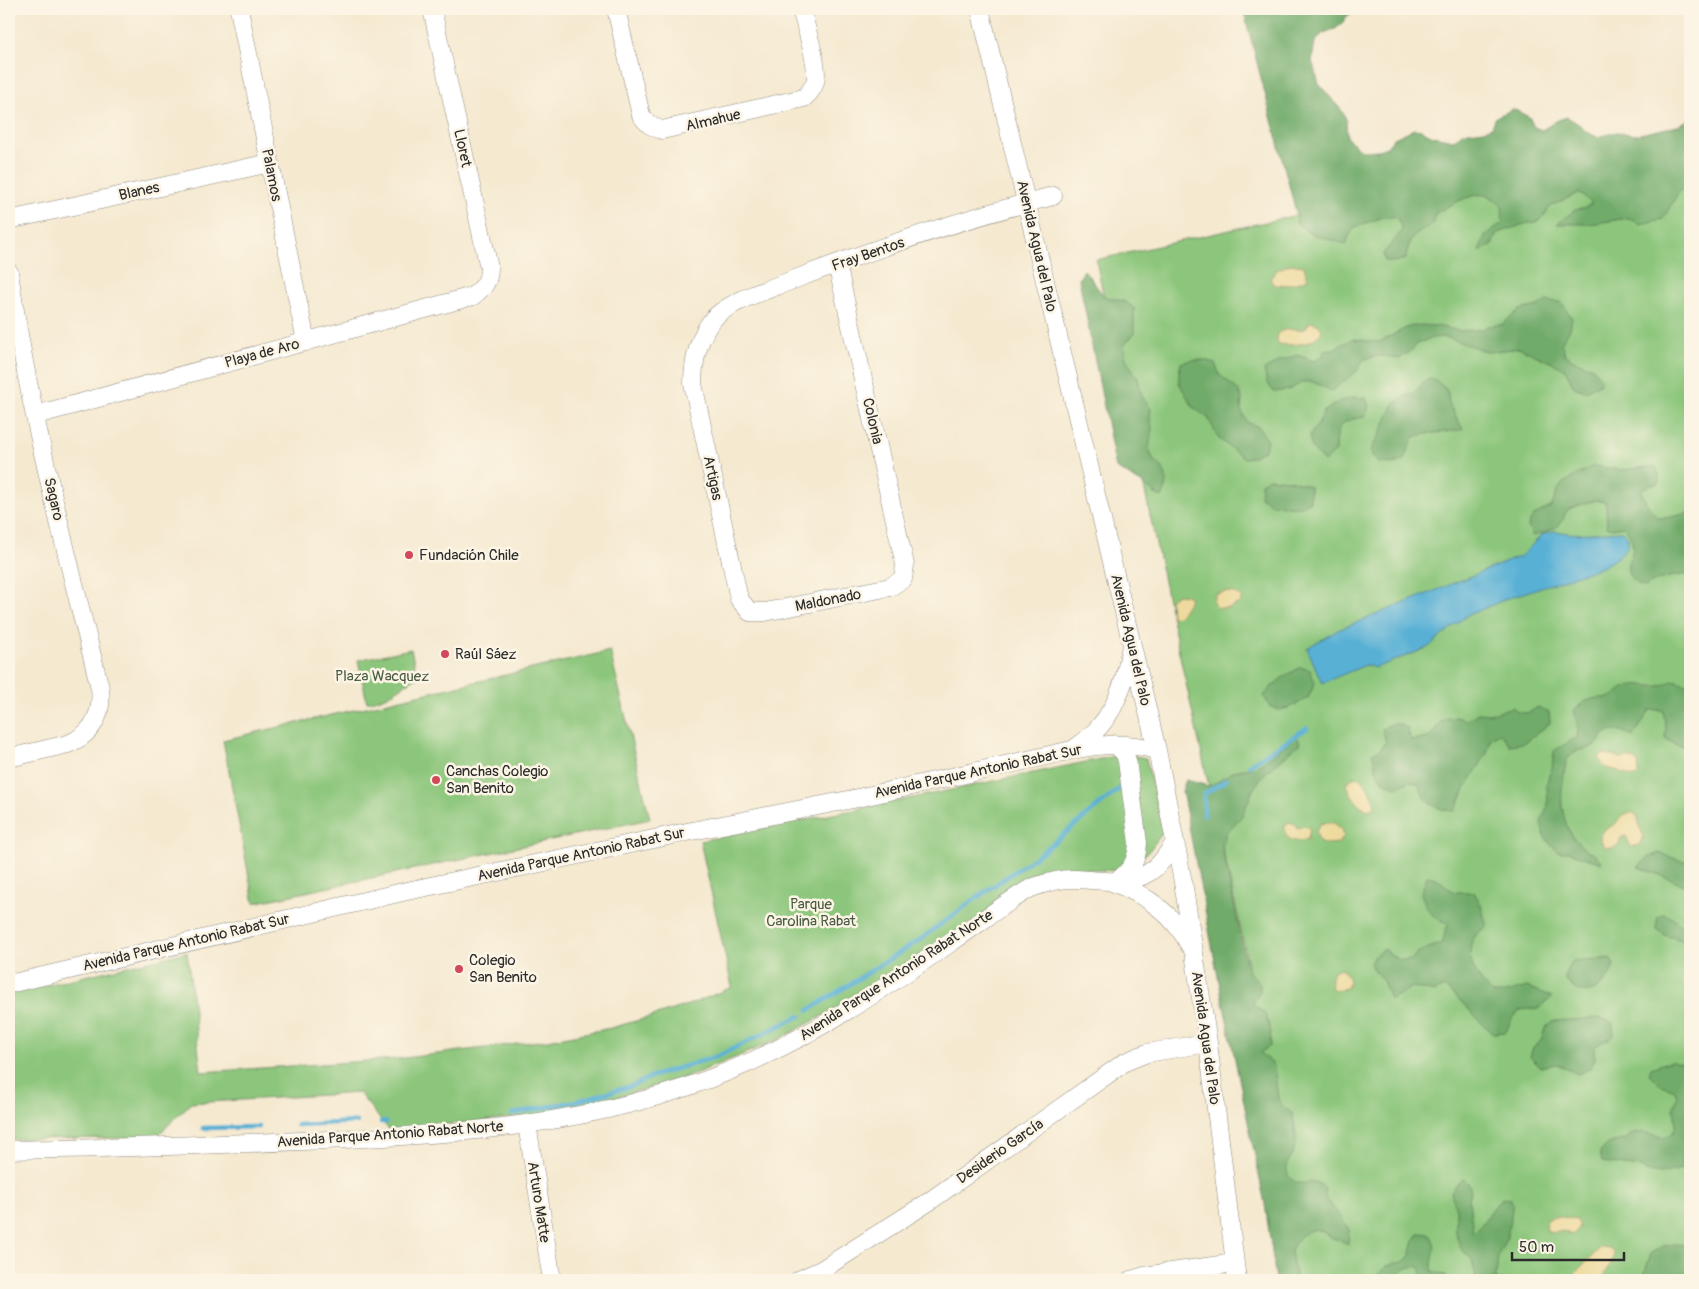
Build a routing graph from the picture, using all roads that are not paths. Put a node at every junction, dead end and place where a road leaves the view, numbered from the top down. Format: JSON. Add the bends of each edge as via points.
{"nodes":[{"id":1,"x":239,"y":9,"type":"edge"},
{"id":2,"x":432,"y":9,"type":"edge"},
{"id":3,"x":616,"y":9,"type":"edge"},
{"id":4,"x":801,"y":9,"type":"edge"},
{"id":5,"x":980,"y":9,"type":"edge"},
{"id":6,"x":270,"y":163,"type":"junction"},
{"id":7,"x":1053,"y":196,"type":"dead end"},
{"id":8,"x":1026,"y":203,"type":"junction"},
{"id":9,"x":9,"y":220,"type":"edge"},
{"id":10,"x":837,"y":264,"type":"junction"},
{"id":11,"x":9,"y":272,"type":"edge"},
{"id":12,"x":485,"y":286,"type":"joint"},
{"id":13,"x":701,"y":340,"type":"joint"},
{"id":14,"x":306,"y":342,"type":"junction"},
{"id":15,"x":36,"y":415,"type":"junction"},
{"id":16,"x":903,"y":579,"type":"joint"},
{"id":17,"x":750,"y":612,"type":"joint"},
{"id":18,"x":1131,"y":642,"type":"junction"},
{"id":19,"x":1115,"y":744,"type":"junction"},
{"id":20,"x":1072,"y":750,"type":"junction"},
{"id":21,"x":1157,"y":750,"type":"junction"},
{"id":22,"x":9,"y":758,"type":"edge"},
{"id":23,"x":1175,"y":842,"type":"junction"},
{"id":24,"x":1113,"y":881,"type":"junction"},
{"id":25,"x":1195,"y":958,"type":"junction"},
{"id":26,"x":9,"y":984,"type":"edge"},
{"id":27,"x":1208,"y":1043,"type":"junction"},
{"id":28,"x":527,"y":1124,"type":"junction"},
{"id":29,"x":9,"y":1150,"type":"edge"},
{"id":30,"x":1236,"y":1272,"type":"edge"},
{"id":31,"x":552,"y":1280,"type":"edge"},
{"id":32,"x":799,"y":1280,"type":"edge"},
{"id":33,"x":1131,"y":1280,"type":"edge"}],
"edges":[{"from":1,"to":6,"type":"street","name":"Palamos"},
{"from":2,"to":12,"type":"street","name":"Lloret","via":[[490,268]]},
{"from":3,"to":4,"type":"street","name":"Almahue","via":[[641,115],[646,123],[662,130],[804,98],[812,90],[816,69]]},
{"from":5,"to":8,"type":"street","name":"Avenida Agua del Palo"},
{"from":6,"to":9,"type":"street","name":"Blanes"},
{"from":6,"to":14,"type":"street","name":"Palamos"},
{"from":7,"to":8,"type":"street","name":"Fray Bentos"},
{"from":8,"to":10,"type":"street","name":"Fray Bentos"},
{"from":8,"to":18,"type":"street","name":"Avenida Agua del Palo"},
{"from":10,"to":13,"type":"street","name":"Fray Bentos","via":[[728,308],[715,318]]},
{"from":10,"to":16,"type":"street","name":"Colonia","via":[[905,565]]},
{"from":11,"to":15,"type":"street","name":"Sagaro"},
{"from":12,"to":14,"type":"street","name":"Playa de Aro","via":[[474,296]]},
{"from":13,"to":17,"type":"street","name":"Artigas","via":[[694,363],[694,394],[739,599]]},
{"from":14,"to":15,"type":"street","name":"Playa de Aro"},
{"from":15,"to":22,"type":"street","name":"Sagaro","via":[[100,688],[100,710],[94,723],[77,740]]},
{"from":16,"to":17,"type":"street","name":"Maldonado","via":[[890,587],[766,612]]},
{"from":18,"to":20,"type":"street","via":[[1127,675],[1112,710],[1101,726]]},
{"from":18,"to":21,"type":"street","name":"Avenida Agua del Palo"},
{"from":19,"to":20,"type":"street","name":"Avenida Parque Antonio Rabat Sur"},
{"from":19,"to":21,"type":"street","name":"Avenida Parque Antonio Rabat Sur"},
{"from":19,"to":24,"type":"street","via":[[1127,761],[1138,853],[1128,873]]},
{"from":20,"to":26,"type":"street","name":"Avenida Parque Antonio Rabat Sur","via":[[407,892]]},
{"from":21,"to":23,"type":"street","name":"Avenida Agua del Palo"},
{"from":23,"to":24,"type":"street","name":"Avenida Parque Antonio Rabat Norte","via":[[1148,874]]},
{"from":23,"to":25,"type":"street","name":"Avenida Agua del Palo"},
{"from":24,"to":25,"type":"street","via":[[1162,909],[1181,932]]},
{"from":24,"to":28,"type":"street","name":"Avenida Parque Antonio Rabat Norte","via":[[1065,880],[1031,888],[819,1027],[698,1084],[617,1107]]},
{"from":25,"to":27,"type":"street","name":"Avenida Agua del Palo"},
{"from":27,"to":30,"type":"street","name":"Avenida Agua del Palo"},
{"from":27,"to":32,"type":"street","name":"Desiderio García","via":[[1147,1053],[1126,1062],[927,1203],[821,1270]]},
{"from":28,"to":29,"type":"street","name":"Avenida Parque Antonio Rabat Norte","via":[[397,1137]]},
{"from":28,"to":31,"type":"street","name":"Arturo Matte"},
{"from":30,"to":33,"type":"street","via":[[1144,1276]]}]}
